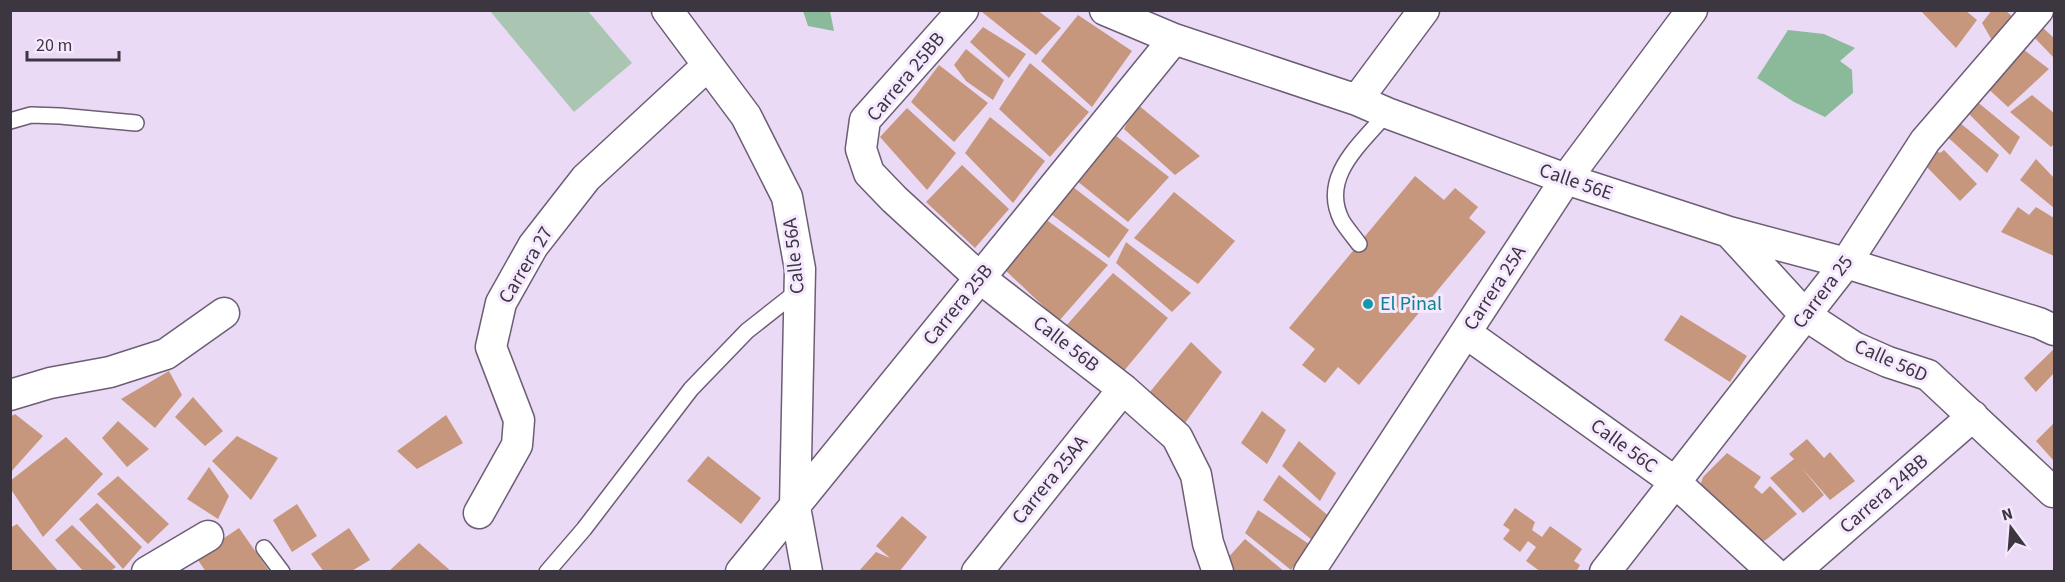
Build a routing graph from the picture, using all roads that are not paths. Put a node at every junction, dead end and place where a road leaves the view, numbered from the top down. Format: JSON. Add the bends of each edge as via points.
{"nodes":[{"id":1,"x":667,"y":10,"type":"edge"},
{"id":2,"x":963,"y":10,"type":"edge"},
{"id":3,"x":1106,"y":10,"type":"edge"},
{"id":4,"x":1424,"y":10,"type":"edge"},
{"id":5,"x":1692,"y":10,"type":"edge"},
{"id":6,"x":2038,"y":10,"type":"edge"},
{"id":7,"x":1174,"y":39,"type":"junction"},
{"id":8,"x":708,"y":65,"type":"junction"},
{"id":9,"x":1357,"y":100,"type":"junction"},
{"id":10,"x":1387,"y":113,"type":"junction"},
{"id":11,"x":10,"y":121,"type":"edge"},
{"id":12,"x":136,"y":123,"type":"dead end"},
{"id":13,"x":861,"y":149,"type":"joint"},
{"id":14,"x":1566,"y":179,"type":"junction"},
{"id":15,"x":1729,"y":232,"type":"junction"},
{"id":16,"x":1359,"y":244,"type":"dead end"},
{"id":17,"x":1846,"y":263,"type":"junction"},
{"id":18,"x":980,"y":278,"type":"junction"},
{"id":19,"x":799,"y":290,"type":"junction"},
{"id":20,"x":224,"y":313,"type":"dead end"},
{"id":21,"x":1805,"y":315,"type":"junction"},
{"id":22,"x":2055,"y":330,"type":"edge"},
{"id":23,"x":1466,"y":333,"type":"junction"},
{"id":24,"x":1123,"y":389,"type":"junction"},
{"id":25,"x":10,"y":395,"type":"edge"},
{"id":26,"x":1973,"y":416,"type":"junction"},
{"id":27,"x":1674,"y":482,"type":"junction"},
{"id":28,"x":2053,"y":492,"type":"dead end"},
{"id":29,"x":795,"y":507,"type":"junction"},
{"id":30,"x":479,"y":513,"type":"dead end"},
{"id":31,"x":208,"y":536,"type":"dead end"},
{"id":32,"x":264,"y":548,"type":"dead end"},
{"id":33,"x":147,"y":572,"type":"edge"},
{"id":34,"x":282,"y":572,"type":"edge"},
{"id":35,"x":547,"y":572,"type":"edge"},
{"id":36,"x":741,"y":572,"type":"edge"},
{"id":37,"x":807,"y":572,"type":"edge"},
{"id":38,"x":977,"y":572,"type":"edge"},
{"id":39,"x":1218,"y":572,"type":"edge"},
{"id":40,"x":1309,"y":572,"type":"edge"},
{"id":41,"x":1605,"y":572,"type":"edge"},
{"id":42,"x":1773,"y":572,"type":"edge"},
{"id":43,"x":1794,"y":572,"type":"edge"}],
"edges":[{"from":1,"to":8,"type":"street","name":"Calle 56A"},
{"from":2,"to":13,"type":"street","name":"Carrera 25BB","via":[[865,120]]},
{"from":3,"to":7,"type":"street","name":"Calle 56E"},
{"from":4,"to":9,"type":"street"},
{"from":5,"to":14,"type":"street","name":"Carrera 25A"},
{"from":6,"to":17,"type":"street","name":"Carrera 25","via":[[1925,141]]},
{"from":7,"to":9,"type":"street","name":"Calle 56E"},
{"from":7,"to":18,"type":"street","name":"Carrera 25B"},
{"from":8,"to":19,"type":"street","name":"Calle 56A","via":[[746,116],[787,197],[800,269]]},
{"from":8,"to":30,"type":"street","name":"Carrera 27","via":[[586,178],[533,246],[501,303],[491,347],[519,420],[517,445]]},
{"from":9,"to":10,"type":"street","name":"Calle 56E"},
{"from":10,"to":14,"type":"street","name":"Calle 56E"},
{"from":10,"to":16,"type":"lane","via":[[1347,160],[1336,180],[1335,194],[1342,221]]},
{"from":11,"to":12,"type":"lane","via":[[31,115]]},
{"from":13,"to":18,"type":"street","name":"Calle 56B","via":[[869,173]]},
{"from":14,"to":15,"type":"street","name":"Calle 56E"},
{"from":14,"to":23,"type":"street","name":"Carrera 25A"},
{"from":15,"to":17,"type":"street","name":"Calle 56E"},
{"from":15,"to":21,"type":"street","name":"Calle 56D"},
{"from":17,"to":21,"type":"street","name":"Carrera 25"},
{"from":17,"to":22,"type":"street","name":"Calle 56E"},
{"from":18,"to":24,"type":"street","name":"Calle 56B"},
{"from":18,"to":29,"type":"street","name":"Carrera 25B"},
{"from":19,"to":29,"type":"street","name":"Calle 56A"},
{"from":19,"to":35,"type":"lane","via":[[747,331],[692,388]]},
{"from":20,"to":25,"type":"street","via":[[165,354],[110,372]]},
{"from":21,"to":26,"type":"street","name":"Calle 56D","via":[[1854,347],[1928,375]]},
{"from":21,"to":27,"type":"street","name":"Carrera 25"},
{"from":23,"to":27,"type":"street","name":"Calle 56C"},
{"from":23,"to":40,"type":"street","name":"Carrera 25A"},
{"from":24,"to":38,"type":"street","name":"Carrera 25AA"},
{"from":24,"to":39,"type":"street","name":"Calle 56B","via":[[1177,437],[1196,475],[1208,543]]},
{"from":26,"to":28,"type":"street","name":"Calle 56D"},
{"from":26,"to":43,"type":"street","name":"Carrera 24BB"},
{"from":27,"to":41,"type":"street","name":"Carrera 25"},
{"from":27,"to":42,"type":"street","name":"Calle 56C"},
{"from":29,"to":36,"type":"street","name":"Carrera 25B"},
{"from":29,"to":37,"type":"street","name":"Calle 56A"},
{"from":31,"to":33,"type":"street"},
{"from":32,"to":34,"type":"lane"}]}
